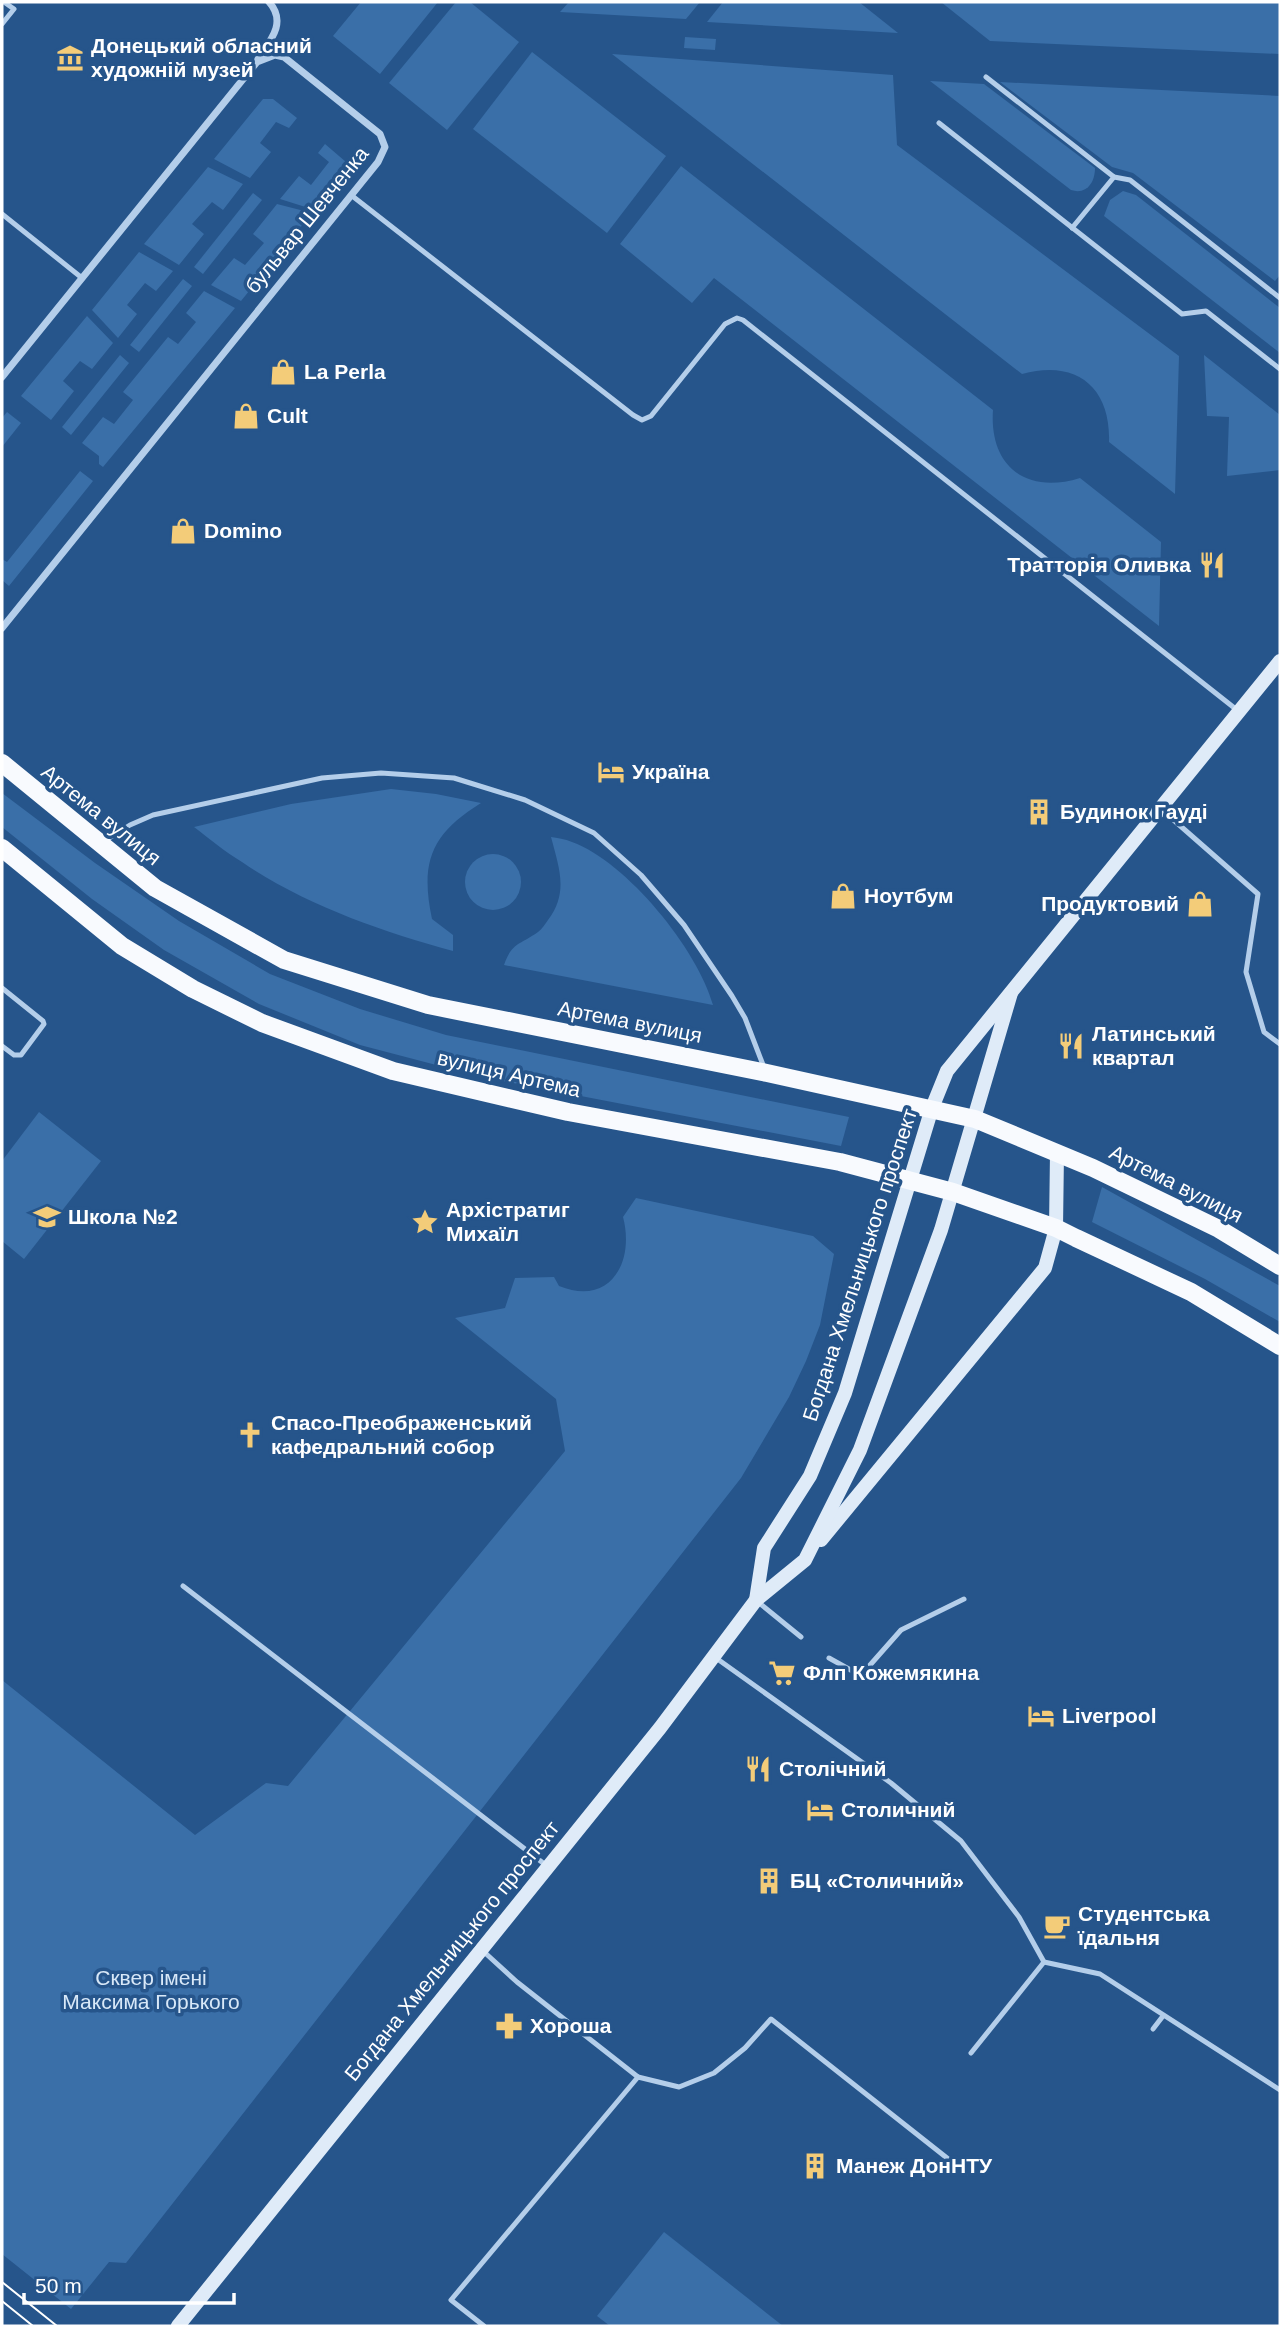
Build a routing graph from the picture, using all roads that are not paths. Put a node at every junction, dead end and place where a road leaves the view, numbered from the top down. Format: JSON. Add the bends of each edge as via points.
{"nodes":[{"id":1,"x":4,"y":2,"type":"edge"},
{"id":2,"x":269,"y":2,"type":"edge"},
{"id":3,"x":2,"y":24,"type":"edge"},
{"id":4,"x":257,"y":62,"type":"junction"},
{"id":5,"x":986,"y":77,"type":"dead end"},
{"id":6,"x":939,"y":123,"type":"dead end"},
{"id":7,"x":1114,"y":177,"type":"junction"},
{"id":8,"x":351,"y":195,"type":"junction"},
{"id":9,"x":2,"y":214,"type":"edge"},
{"id":10,"x":1072,"y":228,"type":"junction"},
{"id":11,"x":82,"y":278,"type":"junction"},
{"id":12,"x":1279,"y":294,"type":"edge"},
{"id":13,"x":1280,"y":369,"type":"edge"},
{"id":14,"x":2,"y":377,"type":"edge"},
{"id":15,"x":2,"y":628,"type":"edge"},
{"id":16,"x":1280,"y":661,"type":"edge"},
{"id":17,"x":1239,"y":712,"type":"junction"},
{"id":18,"x":2,"y":763,"type":"edge"},
{"id":19,"x":1161,"y":809,"type":"junction"},
{"id":20,"x":100,"y":844,"type":"junction"},
{"id":21,"x":2,"y":848,"type":"edge"},
{"id":22,"x":2,"y":988,"type":"edge"},
{"id":23,"x":1011,"y":993,"type":"junction"},
{"id":24,"x":1280,"y":1044,"type":"edge"},
{"id":25,"x":2,"y":1046,"type":"edge"},
{"id":26,"x":767,"y":1073,"type":"junction"},
{"id":27,"x":932,"y":1108,"type":"junction"},
{"id":28,"x":975,"y":1119,"type":"junction"},
{"id":29,"x":1057,"y":1153,"type":"junction"},
{"id":30,"x":910,"y":1180,"type":"junction"},
{"id":31,"x":953,"y":1192,"type":"junction"},
{"id":32,"x":1055,"y":1228,"type":"junction"},
{"id":33,"x":1280,"y":1266,"type":"edge"},
{"id":34,"x":1280,"y":1346,"type":"edge"},
{"id":35,"x":805,"y":1560,"type":"junction"},
{"id":36,"x":183,"y":1586,"type":"dead end"},
{"id":37,"x":964,"y":1599,"type":"dead end"},
{"id":38,"x":756,"y":1600,"type":"junction"},
{"id":39,"x":802,"y":1637,"type":"dead end"},
{"id":40,"x":713,"y":1657,"type":"junction"},
{"id":41,"x":828,"y":1658,"type":"dead end"},
{"id":42,"x":547,"y":1866,"type":"junction"},
{"id":43,"x":481,"y":1949,"type":"junction"},
{"id":44,"x":1044,"y":1962,"type":"junction"},
{"id":45,"x":1163,"y":2016,"type":"junction"},
{"id":46,"x":1153,"y":2029,"type":"dead end"},
{"id":47,"x":971,"y":2053,"type":"dead end"},
{"id":48,"x":638,"y":2077,"type":"junction"},
{"id":49,"x":1280,"y":2090,"type":"edge"},
{"id":50,"x":966,"y":2173,"type":"dead end"},
{"id":51,"x":178,"y":2326,"type":"edge"},
{"id":52,"x":484,"y":2326,"type":"edge"}],
"edges":[{"from":1,"to":3,"type":"lane","via":[[13,9]]},
{"from":2,"to":4,"type":"street","via":[[277,10],[278,21]]},
{"from":4,"to":8,"type":"street","name":"бульвар Шевченка","via":[[275,54],[284,57],[380,134],[383,154]]},
{"from":4,"to":11,"type":"street"},
{"from":5,"to":7,"type":"lane"},
{"from":6,"to":10,"type":"lane"},
{"from":7,"to":10,"type":"lane"},
{"from":7,"to":12,"type":"lane","via":[[1130,180]]},
{"from":8,"to":15,"type":"street","name":"бульвар Шевченка"},
{"from":8,"to":17,"type":"lane","via":[[642,420],[725,324],[743,320]]},
{"from":9,"to":11,"type":"lane"},
{"from":10,"to":13,"type":"lane","via":[[1182,314],[1206,311]]},
{"from":11,"to":14,"type":"street"},
{"from":16,"to":17,"type":"main road","name":"Богдана Хмельницького проспект"},
{"from":17,"to":19,"type":"main road","name":"Богдана Хмельницького проспект"},
{"from":18,"to":20,"type":"main road","name":"Артема вулиця"},
{"from":19,"to":23,"type":"main road","name":"Богдана Хмельницького проспект"},
{"from":19,"to":24,"type":"lane","via":[[1258,894],[1246,972],[1264,1032]]},
{"from":20,"to":26,"type":"main road","name":"Артема вулиця","via":[[155,888],[284,960],[428,1005]]},
{"from":20,"to":26,"type":"lane","via":[[153,815],[322,778],[381,773],[454,778],[525,800],[594,833],[641,875],[684,925],[732,996]]},
{"from":21,"to":30,"type":"main road","name":"вулиця Артема","via":[[122,946],[193,989],[262,1023],[393,1071],[568,1112],[840,1162]]},
{"from":22,"to":25,"type":"lane","via":[[44,1024],[22,1055]]},
{"from":23,"to":27,"type":"main road","name":"Богдана Хмельницького проспект","via":[[947,1071]]},
{"from":23,"to":28,"type":"main road","name":"Богдана Хмельницького проспект"},
{"from":26,"to":27,"type":"main road","name":"Артема вулиця"},
{"from":27,"to":28,"type":"main road","name":"Артема вулиця"},
{"from":27,"to":30,"type":"main road","name":"Богдана Хмельницького проспект"},
{"from":28,"to":29,"type":"main road","name":"Артема вулиця"},
{"from":28,"to":31,"type":"main road","name":"Богдана Хмельницького проспект"},
{"from":29,"to":32,"type":"main road"},
{"from":29,"to":33,"type":"main road","name":"Артема вулиця","via":[[1219,1230]]},
{"from":30,"to":31,"type":"main road","name":"вулиця Артема"},
{"from":30,"to":38,"type":"main road","name":"Богдана Хмельницького проспект","via":[[845,1393],[810,1476],[764,1548]]},
{"from":31,"to":32,"type":"main road","name":"вулиця Артема"},
{"from":31,"to":35,"type":"main road","name":"Богдана Хмельницького проспект","via":[[860,1450]]},
{"from":32,"to":34,"type":"main road","via":[[1191,1292]]},
{"from":32,"to":35,"type":"main road","via":[[1045,1268]]},
{"from":35,"to":38,"type":"main road","name":"Богдана Хмельницького проспект"},
{"from":36,"to":42,"type":"lane"},
{"from":37,"to":41,"type":"lane","via":[[901,1630],[863,1673]]},
{"from":38,"to":39,"type":"lane"},
{"from":38,"to":40,"type":"main road","name":"Богдана Хмельницького проспект"},
{"from":40,"to":42,"type":"main road","name":"Богдана Хмельницького проспект"},
{"from":40,"to":44,"type":"lane","via":[[891,1783],[961,1841],[1019,1917]]},
{"from":42,"to":43,"type":"main road","name":"Богдана Хмельницького проспект"},
{"from":43,"to":48,"type":"lane"},
{"from":43,"to":51,"type":"main road","name":"Богдана Хмельницького проспект"},
{"from":44,"to":45,"type":"lane","via":[[1100,1974]]},
{"from":44,"to":47,"type":"lane"},
{"from":45,"to":46,"type":"lane"},
{"from":45,"to":49,"type":"lane"},
{"from":48,"to":50,"type":"lane","via":[[679,2087],[714,2073],[771,2019]]},
{"from":48,"to":52,"type":"lane","via":[[451,2300]]}]}
